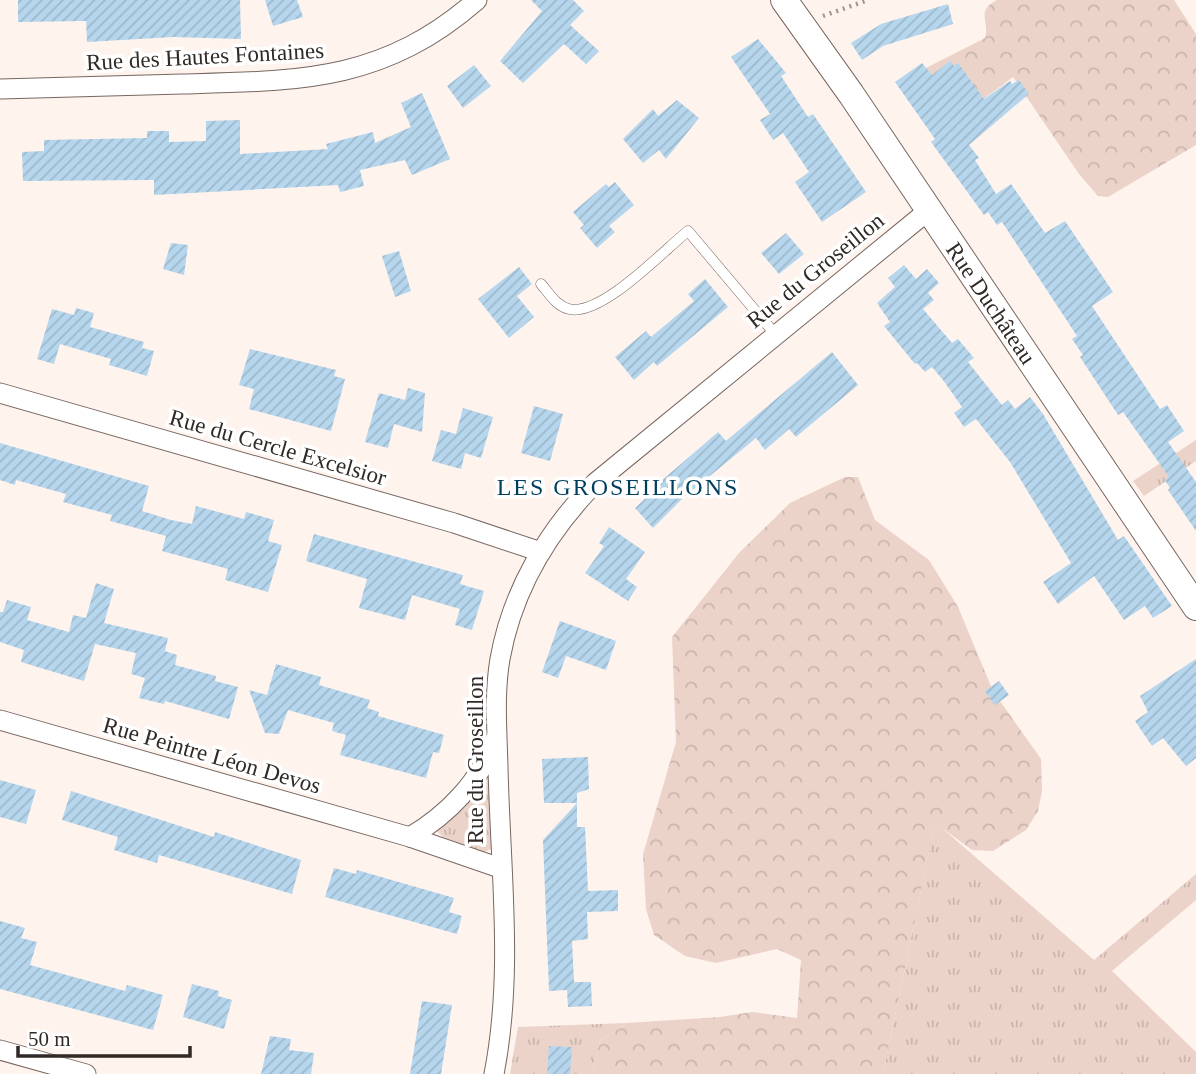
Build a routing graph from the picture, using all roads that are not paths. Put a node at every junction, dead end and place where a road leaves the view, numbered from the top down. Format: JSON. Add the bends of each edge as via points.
{"nodes":[{"id":1,"x":477,"y":0,"type":"edge"},
{"id":2,"x":784,"y":0,"type":"edge"},
{"id":3,"x":0,"y":89,"type":"edge"},
{"id":4,"x":929,"y":210,"type":"junction"},
{"id":5,"x":541,"y":284,"type":"dead end"},
{"id":6,"x":775,"y":334,"type":"junction"},
{"id":7,"x":0,"y":393,"type":"edge"},
{"id":8,"x":541,"y":552,"type":"junction"},
{"id":9,"x":1196,"y":607,"type":"edge"},
{"id":10,"x":0,"y":720,"type":"edge"},
{"id":11,"x":497,"y":734,"type":"junction"},
{"id":12,"x":410,"y":836,"type":"junction"},
{"id":13,"x":500,"y":868,"type":"junction"},
{"id":14,"x":0,"y":1050,"type":"edge"},
{"id":15,"x":86,"y":1074,"type":"edge"},
{"id":16,"x":494,"y":1074,"type":"edge"}],
"edges":[{"from":1,"to":3,"type":"street","name":"Rue des Hautes Fontaines","via":[[445,27],[390,57],[328,76]]},
{"from":2,"to":4,"type":"street","name":"Rue Duchâteau"},
{"from":4,"to":6,"type":"street","name":"Rue du Groseillon"},
{"from":4,"to":9,"type":"street","name":"Rue Duchâteau"},
{"from":5,"to":6,"type":"lane","via":[[557,303],[569,309],[594,306],[688,231]]},
{"from":6,"to":8,"type":"street","name":"Rue du Groseillon","via":[[595,483]]},
{"from":7,"to":8,"type":"street","name":"Rue du Cercle Excelsior"},
{"from":8,"to":11,"type":"street","name":"Rue du Groseillon","via":[[507,630],[497,692]]},
{"from":10,"to":12,"type":"street","name":"Rue Peintre Léon Devos"},
{"from":11,"to":12,"type":"street","via":[[481,771],[440,817]]},
{"from":11,"to":13,"type":"street","name":"Rue du Groseillon"},
{"from":12,"to":13,"type":"street","name":"Rue Peintre Léon Devos"},
{"from":13,"to":16,"type":"street","name":"Rue du Groseillon","via":[[505,914],[500,1041]]},
{"from":14,"to":15,"type":"street"}]}
